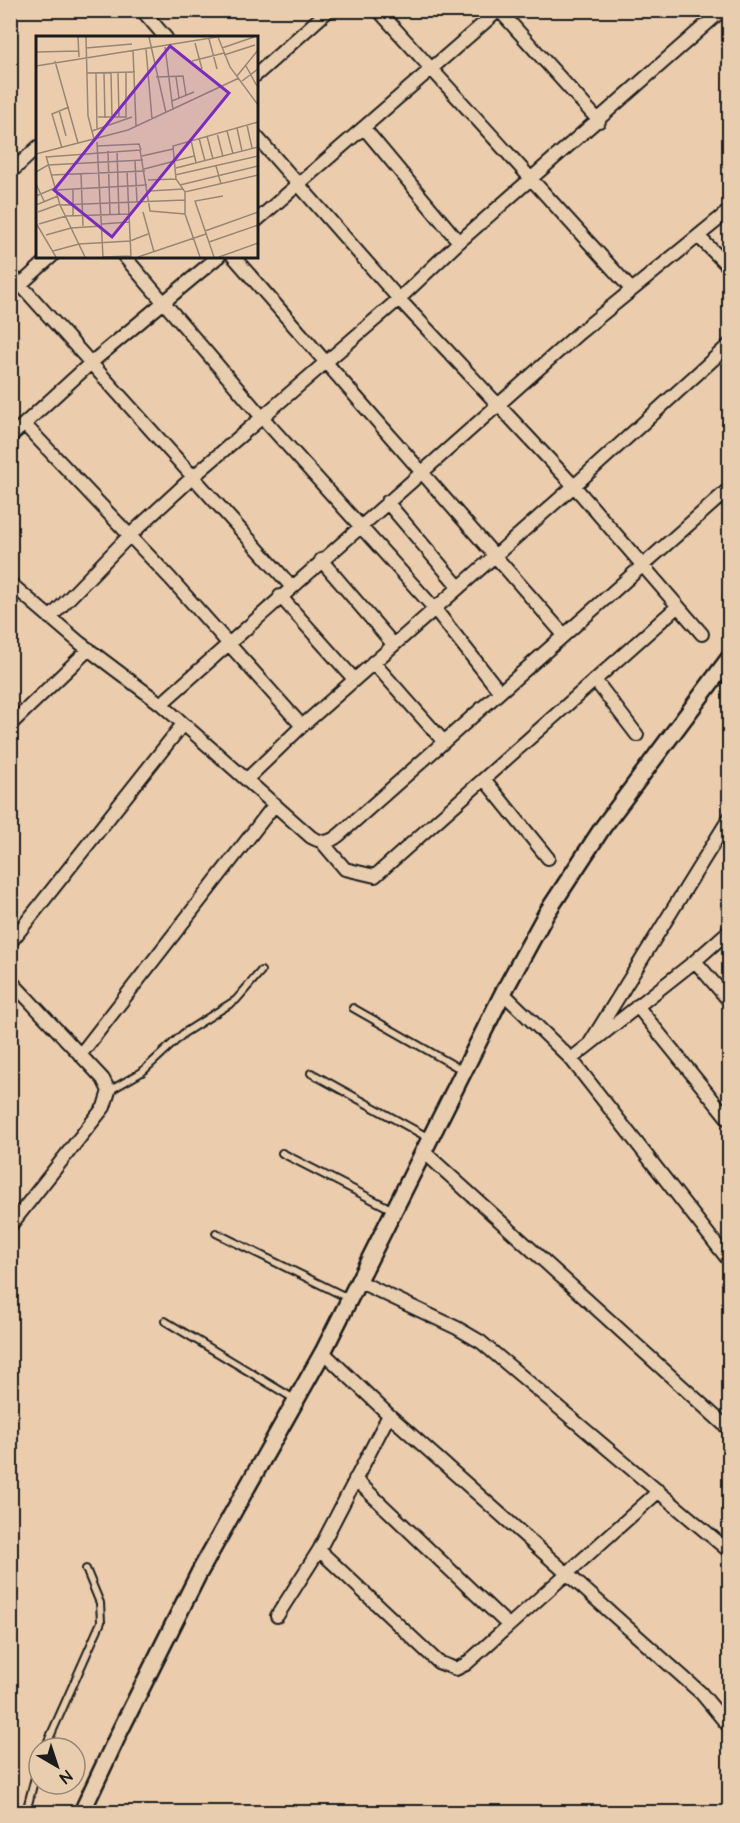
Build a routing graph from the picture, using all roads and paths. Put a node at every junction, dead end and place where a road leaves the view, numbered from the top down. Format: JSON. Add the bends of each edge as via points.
{"nodes":[{"id":1,"x":329,"y":10,"type":"edge"},
{"id":2,"x":378,"y":10,"type":"edge"},
{"id":3,"x":150,"y":13,"type":"edge"},
{"id":4,"x":722,"y":14,"type":"edge"},
{"id":5,"x":162,"y":36,"type":"edge"},
{"id":6,"x":430,"y":70,"type":"junction"},
{"id":7,"x":258,"y":73,"type":"edge"},
{"id":8,"x":599,"y":121,"type":"junction"},
{"id":9,"x":364,"y":128,"type":"junction"},
{"id":10,"x":258,"y":138,"type":"edge"},
{"id":11,"x":36,"y":149,"type":"edge"},
{"id":12,"x":10,"y":173,"type":"edge"},
{"id":13,"x":531,"y":182,"type":"junction"},
{"id":14,"x":300,"y":184,"type":"junction"},
{"id":15,"x":729,"y":210,"type":"edge"},
{"id":16,"x":258,"y":219,"type":"edge"},
{"id":17,"x":699,"y":237,"type":"junction"},
{"id":18,"x":459,"y":242,"type":"junction"},
{"id":19,"x":50,"y":258,"type":"edge"},
{"id":20,"x":126,"y":258,"type":"edge"},
{"id":21,"x":217,"y":258,"type":"edge"},
{"id":22,"x":235,"y":258,"type":"edge"},
{"id":23,"x":729,"y":268,"type":"edge"},
{"id":24,"x":10,"y":273,"type":"edge"},
{"id":25,"x":21,"y":284,"type":"junction"},
{"id":26,"x":631,"y":289,"type":"junction"},
{"id":27,"x":399,"y":299,"type":"junction"},
{"id":28,"x":164,"y":302,"type":"junction"},
{"id":29,"x":729,"y":344,"type":"edge"},
{"id":30,"x":92,"y":362,"type":"junction"},
{"id":31,"x":324,"y":362,"type":"junction"},
{"id":32,"x":499,"y":404,"type":"junction"},
{"id":33,"x":261,"y":416,"type":"junction"},
{"id":34,"x":24,"y":424,"type":"junction"},
{"id":35,"x":10,"y":437,"type":"edge"},
{"id":36,"x":422,"y":471,"type":"junction"},
{"id":37,"x":194,"y":476,"type":"junction"},
{"id":38,"x":574,"y":486,"type":"junction"},
{"id":39,"x":729,"y":488,"type":"edge"},
{"id":40,"x":387,"y":502,"type":"junction"},
{"id":41,"x":360,"y":526,"type":"junction"},
{"id":42,"x":129,"y":536,"type":"junction"},
{"id":43,"x":494,"y":556,"type":"junction"},
{"id":44,"x":321,"y":560,"type":"junction"},
{"id":45,"x":642,"y":565,"type":"junction"},
{"id":46,"x":10,"y":583,"type":"edge"},
{"id":47,"x":291,"y":586,"type":"junction"},
{"id":48,"x":459,"y":587,"type":"junction"},
{"id":49,"x":280,"y":596,"type":"junction"},
{"id":50,"x":678,"y":606,"type":"junction"},
{"id":51,"x":434,"y":608,"type":"junction"},
{"id":52,"x":50,"y":618,"type":"junction"},
{"id":53,"x":702,"y":634,"type":"dead end"},
{"id":54,"x":564,"y":635,"type":"junction"},
{"id":55,"x":228,"y":643,"type":"junction"},
{"id":56,"x":393,"y":644,"type":"junction"},
{"id":57,"x":89,"y":649,"type":"junction"},
{"id":58,"x":729,"y":657,"type":"edge"},
{"id":59,"x":374,"y":662,"type":"junction"},
{"id":60,"x":354,"y":679,"type":"junction"},
{"id":61,"x":595,"y":680,"type":"junction"},
{"id":62,"x":500,"y":692,"type":"junction"},
{"id":63,"x":161,"y":704,"type":"junction"},
{"id":64,"x":183,"y":724,"type":"junction"},
{"id":65,"x":10,"y":725,"type":"edge"},
{"id":66,"x":302,"y":726,"type":"junction"},
{"id":67,"x":637,"y":735,"type":"dead end"},
{"id":68,"x":444,"y":742,"type":"junction"},
{"id":69,"x":247,"y":779,"type":"junction"},
{"id":70,"x":484,"y":779,"type":"junction"},
{"id":71,"x":275,"y":804,"type":"junction"},
{"id":72,"x":729,"y":817,"type":"edge"},
{"id":73,"x":322,"y":842,"type":"junction"},
{"id":74,"x":548,"y":858,"type":"dead end"},
{"id":75,"x":729,"y":930,"type":"edge"},
{"id":76,"x":10,"y":943,"type":"edge"},
{"id":77,"x":695,"y":960,"type":"junction"},
{"id":78,"x":261,"y":971,"type":"dead end"},
{"id":79,"x":10,"y":980,"type":"edge"},
{"id":80,"x":503,"y":993,"type":"junction"},
{"id":81,"x":729,"y":1002,"type":"edge"},
{"id":82,"x":637,"y":1006,"type":"junction"},
{"id":83,"x":353,"y":1008,"type":"dead end"},
{"id":84,"x":590,"y":1043,"type":"junction"},
{"id":85,"x":80,"y":1055,"type":"junction"},
{"id":86,"x":571,"y":1059,"type":"junction"},
{"id":87,"x":464,"y":1071,"type":"junction"},
{"id":88,"x":311,"y":1073,"type":"dead end"},
{"id":89,"x":109,"y":1091,"type":"junction"},
{"id":90,"x":729,"y":1121,"type":"edge"},
{"id":91,"x":426,"y":1145,"type":"junction"},
{"id":92,"x":282,"y":1153,"type":"dead end"},
{"id":93,"x":394,"y":1210,"type":"junction"},
{"id":94,"x":10,"y":1226,"type":"edge"},
{"id":95,"x":216,"y":1233,"type":"dead end"},
{"id":96,"x":729,"y":1262,"type":"edge"},
{"id":97,"x":358,"y":1281,"type":"junction"},
{"id":98,"x":348,"y":1298,"type":"junction"},
{"id":99,"x":165,"y":1321,"type":"dead end"},
{"id":100,"x":323,"y":1352,"type":"junction"},
{"id":101,"x":297,"y":1401,"type":"junction"},
{"id":102,"x":389,"y":1415,"type":"junction"},
{"id":103,"x":729,"y":1430,"type":"edge"},
{"id":104,"x":355,"y":1479,"type":"junction"},
{"id":105,"x":659,"y":1491,"type":"junction"},
{"id":106,"x":727,"y":1544,"type":"edge"},
{"id":107,"x":319,"y":1550,"type":"junction"},
{"id":108,"x":86,"y":1569,"type":"dead end"},
{"id":109,"x":566,"y":1574,"type":"junction"},
{"id":110,"x":277,"y":1616,"type":"dead end"},
{"id":111,"x":507,"y":1624,"type":"junction"},
{"id":112,"x":729,"y":1728,"type":"edge"},
{"id":113,"x":50,"y":1736,"type":"edge"},
{"id":114,"x":30,"y":1796,"type":"edge"},
{"id":115,"x":26,"y":1812,"type":"edge"},
{"id":116,"x":82,"y":1812,"type":"edge"}],
"edges":[{"from":1,"to":7,"type":"street"},
{"from":2,"to":6,"type":"street"},
{"from":3,"to":5,"type":"street"},
{"from":4,"to":8,"type":"street"},
{"from":6,"to":8,"type":"street","via":[[499,10]]},
{"from":6,"to":9,"type":"street"},
{"from":6,"to":13,"type":"street"},
{"from":8,"to":13,"type":"street"},
{"from":9,"to":14,"type":"street"},
{"from":9,"to":18,"type":"street"},
{"from":10,"to":14,"type":"street"},
{"from":11,"to":12,"type":"street"},
{"from":13,"to":18,"type":"street"},
{"from":13,"to":26,"type":"street"},
{"from":14,"to":16,"type":"street"},
{"from":14,"to":27,"type":"street"},
{"from":15,"to":17,"type":"street"},
{"from":17,"to":23,"type":"street"},
{"from":17,"to":26,"type":"street"},
{"from":18,"to":27,"type":"street"},
{"from":19,"to":25,"type":"street"},
{"from":20,"to":28,"type":"street"},
{"from":21,"to":28,"type":"street"},
{"from":22,"to":31,"type":"street"},
{"from":24,"to":25,"type":"street"},
{"from":25,"to":30,"type":"street"},
{"from":26,"to":32,"type":"street"},
{"from":27,"to":31,"type":"street"},
{"from":27,"to":32,"type":"street"},
{"from":28,"to":30,"type":"street"},
{"from":28,"to":33,"type":"street"},
{"from":29,"to":38,"type":"street"},
{"from":30,"to":34,"type":"street"},
{"from":30,"to":37,"type":"street"},
{"from":31,"to":33,"type":"street"},
{"from":31,"to":36,"type":"street"},
{"from":32,"to":36,"type":"street"},
{"from":32,"to":38,"type":"street"},
{"from":33,"to":37,"type":"street"},
{"from":33,"to":41,"type":"street"},
{"from":34,"to":35,"type":"street"},
{"from":34,"to":42,"type":"street"},
{"from":36,"to":40,"type":"street"},
{"from":36,"to":43,"type":"street"},
{"from":37,"to":42,"type":"street"},
{"from":37,"to":47,"type":"street"},
{"from":38,"to":43,"type":"street"},
{"from":38,"to":45,"type":"street"},
{"from":39,"to":45,"type":"street"},
{"from":40,"to":41,"type":"street"},
{"from":40,"to":48,"type":"street"},
{"from":41,"to":44,"type":"street"},
{"from":41,"to":51,"type":"street"},
{"from":42,"to":52,"type":"street"},
{"from":42,"to":55,"type":"street"},
{"from":43,"to":48,"type":"street"},
{"from":43,"to":54,"type":"street"},
{"from":44,"to":47,"type":"street"},
{"from":44,"to":56,"type":"street"},
{"from":45,"to":50,"type":"street"},
{"from":45,"to":54,"type":"street"},
{"from":46,"to":52,"type":"street"},
{"from":47,"to":49,"type":"street"},
{"from":48,"to":51,"type":"street"},
{"from":49,"to":55,"type":"street"},
{"from":49,"to":60,"type":"street"},
{"from":50,"to":53,"type":"street"},
{"from":50,"to":61,"type":"street"},
{"from":51,"to":56,"type":"street"},
{"from":51,"to":62,"type":"street"},
{"from":52,"to":57,"type":"street"},
{"from":54,"to":62,"type":"street"},
{"from":55,"to":63,"type":"street"},
{"from":55,"to":66,"type":"street"},
{"from":56,"to":59,"type":"street"},
{"from":57,"to":63,"type":"street"},
{"from":57,"to":65,"type":"street"},
{"from":58,"to":80,"type":"street","via":[[603,827],[546,914]]},
{"from":59,"to":60,"type":"street"},
{"from":59,"to":68,"type":"street"},
{"from":60,"to":66,"type":"street"},
{"from":61,"to":67,"type":"street"},
{"from":61,"to":70,"type":"street"},
{"from":62,"to":68,"type":"street"},
{"from":63,"to":64,"type":"street"},
{"from":64,"to":69,"type":"street"},
{"from":64,"to":76,"type":"street"},
{"from":66,"to":69,"type":"street"},
{"from":68,"to":73,"type":"street","via":[[332,841]]},
{"from":69,"to":71,"type":"street"},
{"from":70,"to":73,"type":"street","via":[[375,876],[345,869]]},
{"from":70,"to":74,"type":"street"},
{"from":71,"to":73,"type":"street","via":[[311,837]]},
{"from":71,"to":85,"type":"street"},
{"from":72,"to":84,"type":"street"},
{"from":75,"to":77,"type":"street"},
{"from":77,"to":81,"type":"street"},
{"from":77,"to":82,"type":"street"},
{"from":78,"to":89,"type":"lane","via":[[236,1000],[184,1033],[142,1072]]},
{"from":79,"to":85,"type":"street"},
{"from":80,"to":86,"type":"street"},
{"from":80,"to":87,"type":"street"},
{"from":82,"to":84,"type":"street"},
{"from":82,"to":90,"type":"street"},
{"from":83,"to":87,"type":"lane"},
{"from":84,"to":86,"type":"street"},
{"from":85,"to":89,"type":"street"},
{"from":86,"to":96,"type":"street"},
{"from":87,"to":91,"type":"street"},
{"from":88,"to":91,"type":"lane"},
{"from":89,"to":94,"type":"street","via":[[104,1107]]},
{"from":91,"to":93,"type":"street"},
{"from":91,"to":103,"type":"street"},
{"from":92,"to":93,"type":"lane"},
{"from":93,"to":97,"type":"street"},
{"from":95,"to":98,"type":"lane"},
{"from":97,"to":98,"type":"street"},
{"from":97,"to":105,"type":"street","via":[[481,1342]]},
{"from":98,"to":100,"type":"street"},
{"from":99,"to":101,"type":"lane"},
{"from":100,"to":101,"type":"street"},
{"from":100,"to":102,"type":"street"},
{"from":101,"to":116,"type":"street","via":[[199,1573]]},
{"from":102,"to":104,"type":"street"},
{"from":102,"to":109,"type":"street"},
{"from":104,"to":107,"type":"street"},
{"from":104,"to":111,"type":"street"},
{"from":105,"to":106,"type":"street"},
{"from":105,"to":109,"type":"street"},
{"from":107,"to":110,"type":"street"},
{"from":107,"to":111,"type":"street","via":[[447,1668],[466,1664]]},
{"from":108,"to":113,"type":"lane","via":[[100,1603],[101,1622]]},
{"from":109,"to":111,"type":"street"},
{"from":109,"to":112,"type":"street","via":[[701,1693]]},
{"from":114,"to":115,"type":"lane"}]}
